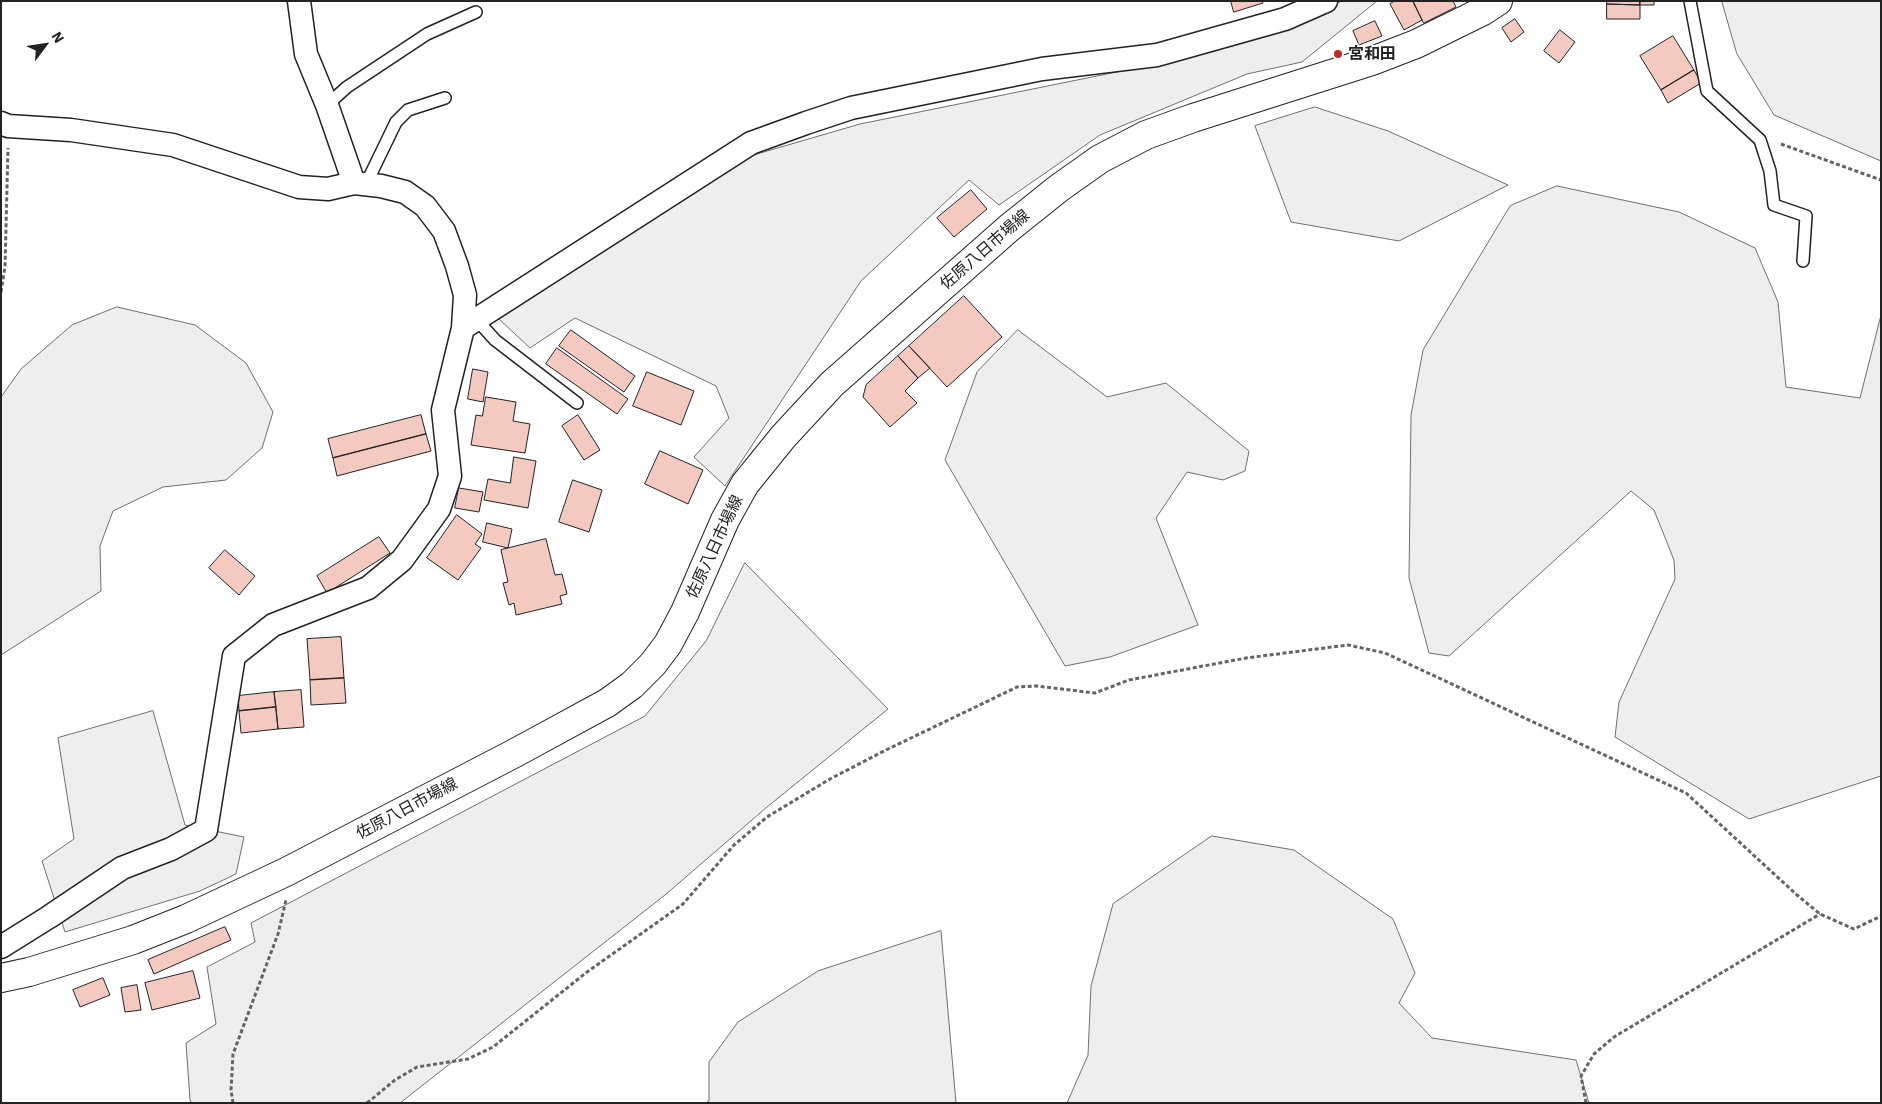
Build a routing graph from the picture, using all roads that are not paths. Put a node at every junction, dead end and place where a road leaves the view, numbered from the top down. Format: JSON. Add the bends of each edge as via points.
{"nodes":[{"id":1,"x":299,"y":1,"type":"edge"},
{"id":2,"x":1326,"y":1,"type":"edge"},
{"id":3,"x":1498,"y":1,"type":"edge"},
{"id":4,"x":1690,"y":1,"type":"edge"},
{"id":5,"x":476,"y":12,"type":"dead end"},
{"id":6,"x":445,"y":98,"type":"dead end"},
{"id":7,"x":327,"y":105,"type":"junction"},
{"id":8,"x":5,"y":124,"type":"edge"},
{"id":9,"x":360,"y":184,"type":"junction"},
{"id":10,"x":1803,"y":261,"type":"dead end"},
{"id":11,"x":470,"y":324,"type":"junction"},
{"id":12,"x":577,"y":403,"type":"dead end"},
{"id":13,"x":1,"y":947,"type":"edge"},
{"id":14,"x":1,"y":978,"type":"edge"}],
"edges":[{"from":1,"to":7,"type":"street","via":[[306,54]]},
{"from":2,"to":11,"type":"street","via":[[1285,19],[1157,55],[1042,69],[851,108],[752,143]]},
{"from":3,"to":14,"type":"main road","name":"佐原八日市場線","via":[[1459,23],[1372,61],[1146,135],[1100,159],[1059,188],[832,384],[783,438],[745,484],[668,644],[632,685],[606,703],[286,872],[186,919],[133,940]]},
{"from":4,"to":10,"type":"lane","via":[[1707,91],[1760,140],[1770,171],[1774,205],[1806,216]]},
{"from":5,"to":7,"type":"lane","via":[[427,34],[347,87]]},
{"from":6,"to":9,"type":"lane","via":[[408,110],[396,122]]},
{"from":7,"to":9,"type":"street"},
{"from":8,"to":9,"type":"street","via":[[173,145],[299,187],[328,189]]},
{"from":9,"to":11,"type":"street","via":[[406,192],[425,206],[444,231],[457,266]]},
{"from":11,"to":12,"type":"lane"},
{"from":11,"to":13,"type":"street","via":[[443,410],[450,476],[439,509],[402,560],[368,588],[272,625],[234,656],[206,830],[171,849],[122,868]]}]}
